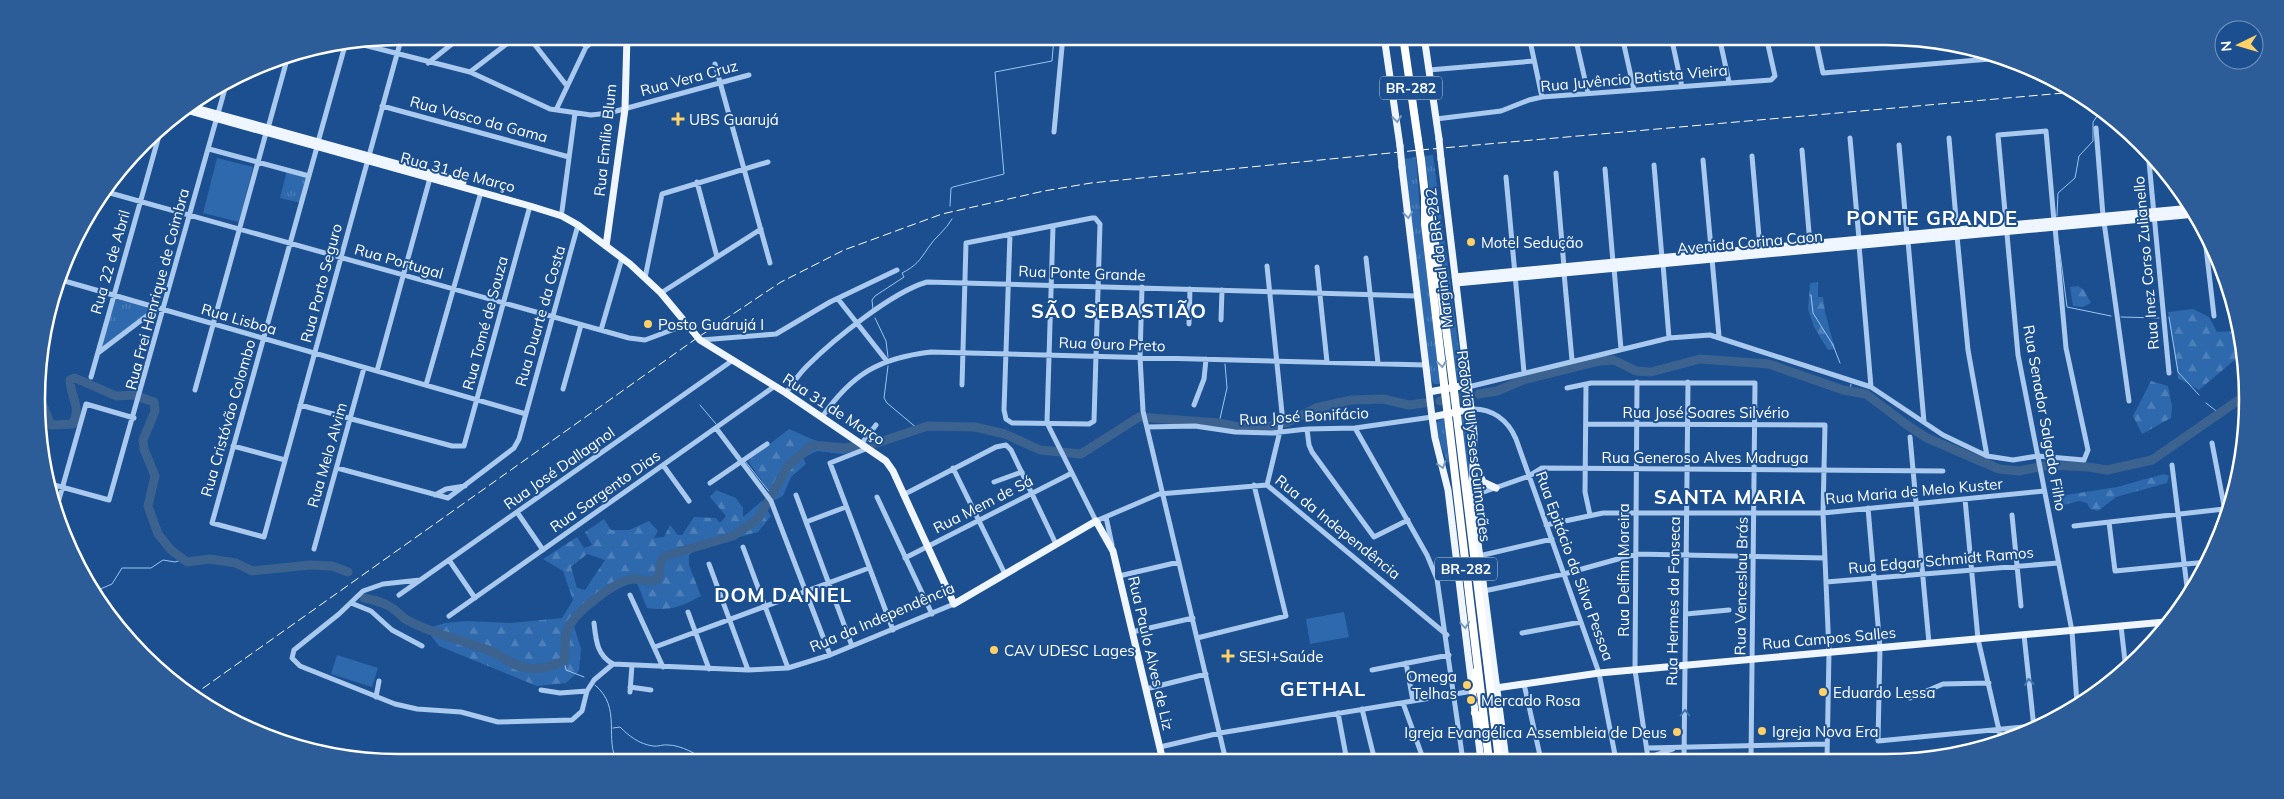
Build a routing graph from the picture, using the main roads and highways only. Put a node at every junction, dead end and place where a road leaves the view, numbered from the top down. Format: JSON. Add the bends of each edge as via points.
{"nodes":[{"id":1,"x":627,"y":45,"type":"edge"},
{"id":2,"x":1385,"y":45,"type":"edge"},
{"id":3,"x":1404,"y":45,"type":"edge"},
{"id":4,"x":1425,"y":45,"type":"edge"},
{"id":5,"x":197,"y":109,"type":"edge"},
{"id":6,"x":193,"y":112,"type":"edge"},
{"id":7,"x":217,"y":117,"type":"junction"},
{"id":8,"x":368,"y":158,"type":"junction"},
{"id":9,"x":2183,"y":210,"type":"edge"},
{"id":10,"x":2187,"y":214,"type":"edge"},
{"id":11,"x":2154,"y":215,"type":"junction"},
{"id":12,"x":1859,"y":242,"type":"junction"},
{"id":13,"x":606,"y":243,"type":"junction"},
{"id":14,"x":1712,"y":256,"type":"junction"},
{"id":15,"x":646,"y":275,"type":"junction"},
{"id":16,"x":1455,"y":280,"type":"junction"},
{"id":17,"x":1448,"y":384,"type":"junction"},
{"id":18,"x":1468,"y":387,"type":"junction"},
{"id":19,"x":1429,"y":392,"type":"junction"},
{"id":20,"x":1471,"y":409,"type":"junction"},
{"id":21,"x":1432,"y":417,"type":"junction"},
{"id":22,"x":1474,"y":461,"type":"junction"},
{"id":23,"x":1496,"y":488,"type":"road end"},
{"id":24,"x":1096,"y":521,"type":"joint"},
{"id":25,"x":954,"y":604,"type":"joint"},
{"id":26,"x":1481,"y":615,"type":"junction"},
{"id":27,"x":2160,"y":622,"type":"edge"},
{"id":28,"x":1490,"y":641,"type":"junction"},
{"id":29,"x":1478,"y":665,"type":"junction"},
{"id":30,"x":1496,"y":688,"type":"junction"},
{"id":31,"x":1473,"y":691,"type":"junction"},
{"id":32,"x":1498,"y":708,"type":"junction"},
{"id":33,"x":1475,"y":714,"type":"junction"},
{"id":34,"x":1486,"y":730,"type":"junction"},
{"id":35,"x":1496,"y":735,"type":"junction"},
{"id":36,"x":1162,"y":754,"type":"edge"},
{"id":37,"x":1480,"y":754,"type":"edge"},
{"id":38,"x":1488,"y":754,"type":"edge"},
{"id":39,"x":1498,"y":754,"type":"edge"},
{"id":40,"x":1505,"y":754,"type":"edge"}],
"edges":[{"from":1,"to":13,"type":"main road","name":"Rua Emílio Blum","via":[[625,109]]},
{"from":2,"to":19,"type":"main road","name":"Marginal da BR-282","one_way":true,"bridge":true},
{"from":3,"to":17,"type":"highway","name":"Rodovia Ulysses Guimarães","number":"BR-282","bridge":true,"via":[[1425,196],[1432,220]]},
{"from":4,"to":16,"type":"main road","name":"Marginal da BR-282","bridge":true},
{"from":5,"to":7,"type":"main road","name":"Rua 31 de Março"},
{"from":6,"to":7,"type":"main road","name":"Rua 31 de Março"},
{"from":7,"to":8,"type":"main road","name":"Rua 31 de Março"},
{"from":8,"to":13,"type":"main road","name":"Rua 31 de Março","via":[[562,216]]},
{"from":8,"to":13,"type":"main road","name":"Rua 31 de Março","via":[[562,212]]},
{"from":9,"to":11,"type":"main road","name":"Avenida Corina Caon"},
{"from":10,"to":11,"type":"main road","name":"Avenida Corina Caon"},
{"from":11,"to":12,"type":"main road","name":"Avenida Corina Caon"},
{"from":12,"to":14,"type":"main road","name":"Avenida Corina Caon"},
{"from":12,"to":14,"type":"main road","name":"Avenida Corina Caon","via":[[1760,248]]},
{"from":13,"to":15,"type":"main road","name":"Rua 31 de Março"},
{"from":13,"to":15,"type":"main road","name":"Rua 31 de Março"},
{"from":14,"to":16,"type":"main road","name":"Avenida Corina Caon"},
{"from":15,"to":25,"type":"main road","name":"Rua 31 de Março","via":[[683,313],[700,340],[867,446],[890,466]]},
{"from":16,"to":18,"type":"main road","name":"Marginal da BR-282"},
{"from":17,"to":26,"type":"highway","name":"Rodovia Ulysses Guimarães","number":"BR-282","bridge":true,"via":[[1458,424]]},
{"from":17,"to":29,"type":"highway","name":"Rodovia Ulysses Guimarães","number":"BR-282","bridge":true,"via":[[1449,425]]},
{"from":18,"to":19,"type":"main road"},
{"from":18,"to":20,"type":"main road","name":"Marginal da BR-282"},
{"from":19,"to":21,"type":"main road","name":"Marginal da BR-282"},
{"from":20,"to":21,"type":"main road"},
{"from":20,"to":22,"type":"main road","name":"Marginal da BR-282"},
{"from":21,"to":31,"type":"main road","name":"Marginal da BR-282","one_way":true,"via":[[1434,438],[1448,490]]},
{"from":22,"to":23,"type":"main road","via":[[1482,482]]},
{"from":22,"to":28,"type":"main road","name":"Marginal da BR-282","via":[[1472,496]]},
{"from":24,"to":25,"type":"main road","name":"Rua da Independência"},
{"from":24,"to":36,"type":"main road","name":"Rua Paulo Alves de Liz","via":[[1113,551]]},
{"from":26,"to":28,"type":"highway"},
{"from":26,"to":35,"type":"highway","name":"Rodovia Ulysses Guimarães","number":"BR-282"},
{"from":27,"to":30,"type":"main road","name":"Rua Campos Salles","via":[[1599,673]]},
{"from":28,"to":30,"type":"main road","name":"Marginal da BR-282"},
{"from":29,"to":31,"type":"highway"},
{"from":29,"to":34,"type":"highway","name":"Rodovia Ulysses Guimarães","number":"BR-282"},
{"from":30,"to":32,"type":"main road","name":"Marginal da BR-282"},
{"from":31,"to":33,"type":"main road","name":"Marginal da BR-282"},
{"from":32,"to":35,"type":"highway"},
{"from":32,"to":40,"type":"main road","name":"Marginal da BR-282"},
{"from":33,"to":34,"type":"highway"},
{"from":33,"to":37,"type":"main road","name":"Marginal da BR-282"},
{"from":34,"to":38,"type":"highway","name":"Rodovia Ulysses Guimarães","number":"BR-282"},
{"from":35,"to":39,"type":"highway","name":"Rodovia Ulysses Guimarães","number":"BR-282"}]}
